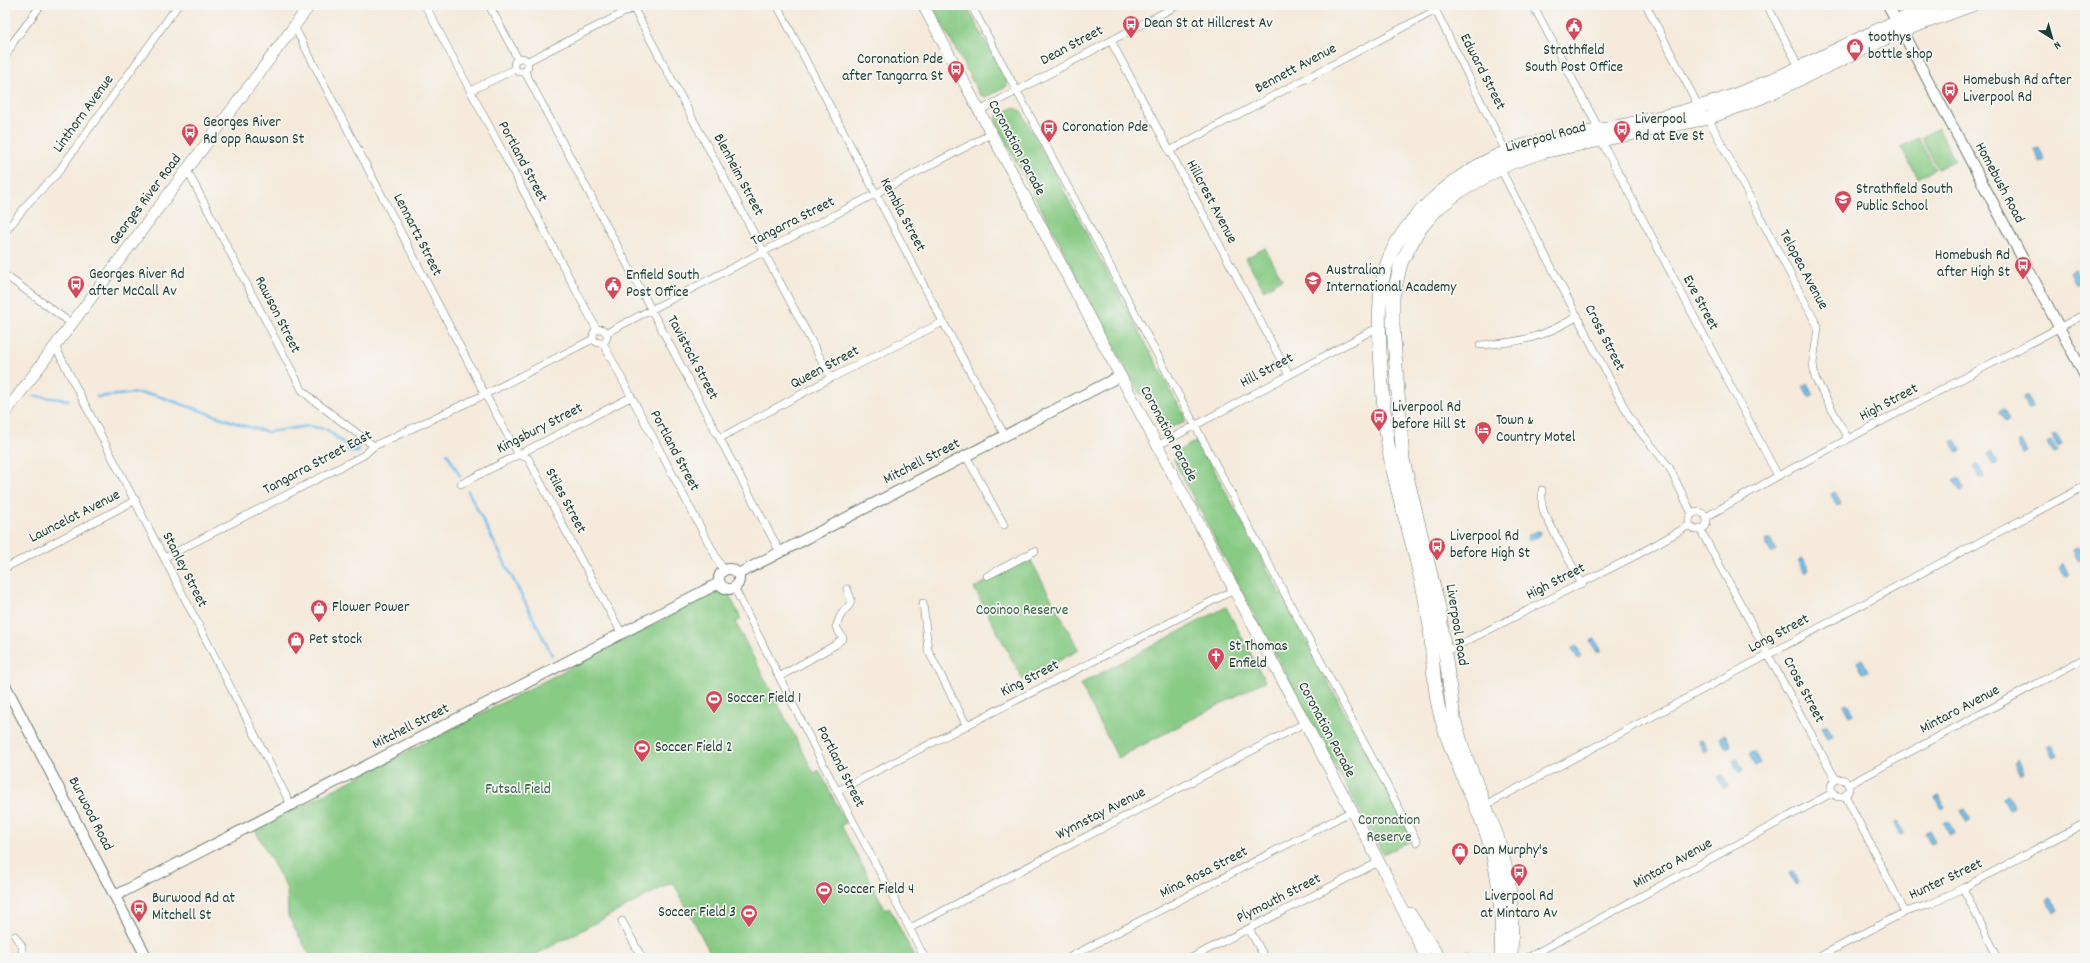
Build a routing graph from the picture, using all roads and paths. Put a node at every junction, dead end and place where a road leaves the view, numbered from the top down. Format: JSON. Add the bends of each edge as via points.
{"nodes":[{"id":1,"x":41,"y":5,"type":"edge"},
{"id":2,"x":178,"y":5,"type":"edge"},
{"id":3,"x":310,"y":5,"type":"edge"},
{"id":4,"x":425,"y":5,"type":"edge"},
{"id":5,"x":489,"y":5,"type":"edge"},
{"id":6,"x":777,"y":5,"type":"edge"},
{"id":7,"x":923,"y":5,"type":"edge"},
{"id":8,"x":971,"y":5,"type":"edge"},
{"id":9,"x":1178,"y":5,"type":"edge"},
{"id":10,"x":1533,"y":5,"type":"edge"},
{"id":11,"x":1646,"y":5,"type":"edge"},
{"id":12,"x":1767,"y":5,"type":"edge"},
{"id":13,"x":1888,"y":5,"type":"edge"},
{"id":14,"x":1935,"y":5,"type":"edge"},
{"id":15,"x":1972,"y":5,"type":"edge"},
{"id":16,"x":635,"y":6,"type":"edge"},
{"id":17,"x":1434,"y":8,"type":"edge"},
{"id":18,"x":294,"y":26,"type":"junction"},
{"id":19,"x":1899,"y":26,"type":"junction"},
{"id":20,"x":1111,"y":41,"type":"junction"},
{"id":21,"x":5,"y":58,"type":"edge"},
{"id":22,"x":518,"y":59,"type":"junction"},
{"id":23,"x":528,"y":62,"type":"junction"},
{"id":24,"x":1799,"y":67,"type":"junction"},
{"id":25,"x":515,"y":69,"type":"junction"},
{"id":26,"x":525,"y":72,"type":"junction"},
{"id":27,"x":1017,"y":90,"type":"junction"},
{"id":28,"x":470,"y":91,"type":"junction"},
{"id":29,"x":1699,"y":107,"type":"junction"},
{"id":30,"x":979,"y":111,"type":"junction"},
{"id":31,"x":1708,"y":118,"type":"junction"},
{"id":32,"x":992,"y":134,"type":"junction"},
{"id":33,"x":1600,"y":135,"type":"junction"},
{"id":34,"x":1169,"y":151,"type":"junction"},
{"id":35,"x":1506,"y":152,"type":"junction"},
{"id":36,"x":1500,"y":168,"type":"junction"},
{"id":37,"x":187,"y":170,"type":"junction"},
{"id":38,"x":876,"y":194,"type":"junction"},
{"id":39,"x":5,"y":232,"type":"edge"},
{"id":40,"x":764,"y":251,"type":"junction"},
{"id":41,"x":5,"y":275,"type":"edge"},
{"id":42,"x":651,"y":309,"type":"junction"},
{"id":43,"x":2085,"y":314,"type":"edge"},
{"id":44,"x":1578,"y":316,"type":"junction"},
{"id":45,"x":943,"y":322,"type":"junction"},
{"id":46,"x":72,"y":324,"type":"junction"},
{"id":47,"x":1393,"y":326,"type":"junction"},
{"id":48,"x":2059,"y":328,"type":"junction"},
{"id":49,"x":597,"y":330,"type":"junction"},
{"id":50,"x":1379,"y":330,"type":"junction"},
{"id":51,"x":606,"y":333,"type":"junction"},
{"id":52,"x":593,"y":339,"type":"junction"},
{"id":53,"x":603,"y":343,"type":"junction"},
{"id":54,"x":1480,"y":345,"type":"dead end"},
{"id":55,"x":55,"y":346,"type":"junction"},
{"id":56,"x":1289,"y":374,"type":"junction"},
{"id":57,"x":1120,"y":376,"type":"junction"},
{"id":58,"x":2085,"y":376,"type":"edge"},
{"id":59,"x":831,"y":378,"type":"junction"},
{"id":60,"x":486,"y":394,"type":"junction"},
{"id":61,"x":631,"y":397,"type":"junction"},
{"id":62,"x":5,"y":413,"type":"edge"},
{"id":63,"x":1194,"y":425,"type":"junction"},
{"id":64,"x":1005,"y":436,"type":"junction"},
{"id":65,"x":720,"y":438,"type":"junction"},
{"id":66,"x":1848,"y":439,"type":"junction"},
{"id":67,"x":374,"y":446,"type":"junction"},
{"id":68,"x":1157,"y":446,"type":"junction"},
{"id":69,"x":519,"y":454,"type":"junction"},
{"id":70,"x":966,"y":456,"type":"junction"},
{"id":71,"x":1778,"y":476,"type":"junction"},
{"id":72,"x":461,"y":484,"type":"dead end"},
{"id":73,"x":2085,"y":486,"type":"edge"},
{"id":74,"x":1542,"y":490,"type":"dead end"},
{"id":75,"x":136,"y":500,"type":"junction"},
{"id":76,"x":1692,"y":514,"type":"junction"},
{"id":77,"x":1706,"y":517,"type":"junction"},
{"id":78,"x":1004,"y":525,"type":"dead end"},
{"id":79,"x":1690,"y":525,"type":"junction"},
{"id":80,"x":1700,"y":529,"type":"junction"},
{"id":81,"x":1035,"y":551,"type":"dead end"},
{"id":82,"x":780,"y":552,"type":"junction"},
{"id":83,"x":164,"y":558,"type":"junction"},
{"id":84,"x":5,"y":568,"type":"edge"},
{"id":85,"x":723,"y":570,"type":"junction"},
{"id":86,"x":738,"y":574,"type":"junction"},
{"id":87,"x":987,"y":576,"type":"dead end"},
{"id":88,"x":719,"y":583,"type":"junction"},
{"id":89,"x":1582,"y":584,"type":"junction"},
{"id":90,"x":734,"y":587,"type":"junction"},
{"id":91,"x":847,"y":589,"type":"dead end"},
{"id":92,"x":1234,"y":590,"type":"junction"},
{"id":93,"x":923,"y":604,"type":"dead end"},
{"id":94,"x":622,"y":634,"type":"junction"},
{"id":95,"x":1445,"y":653,"type":"junction"},
{"id":96,"x":1769,"y":655,"type":"junction"},
{"id":97,"x":1432,"y":658,"type":"junction"},
{"id":98,"x":2085,"y":658,"type":"edge"},
{"id":99,"x":779,"y":677,"type":"junction"},
{"id":100,"x":5,"y":685,"type":"edge"},
{"id":101,"x":8,"y":696,"type":"edge"},
{"id":102,"x":1305,"y":723,"type":"junction"},
{"id":103,"x":967,"y":726,"type":"junction"},
{"id":104,"x":1836,"y":780,"type":"junction"},
{"id":105,"x":1848,"y":785,"type":"junction"},
{"id":106,"x":837,"y":792,"type":"junction"},
{"id":107,"x":1832,"y":793,"type":"junction"},
{"id":108,"x":1845,"y":795,"type":"junction"},
{"id":109,"x":291,"y":805,"type":"junction"},
{"id":110,"x":1486,"y":805,"type":"junction"},
{"id":111,"x":1352,"y":811,"type":"junction"},
{"id":112,"x":2085,"y":823,"type":"edge"},
{"id":113,"x":1417,"y":842,"type":"dead end"},
{"id":114,"x":1379,"y":862,"type":"junction"},
{"id":115,"x":1387,"y":877,"type":"junction"},
{"id":116,"x":1963,"y":888,"type":"junction"},
{"id":117,"x":115,"y":896,"type":"junction"},
{"id":118,"x":1905,"y":912,"type":"junction"},
{"id":119,"x":622,"y":921,"type":"dead end"},
{"id":120,"x":910,"y":928,"type":"junction"},
{"id":121,"x":1249,"y":929,"type":"junction"},
{"id":122,"x":15,"y":936,"type":"dead end"},
{"id":123,"x":22,"y":958,"type":"edge"},
{"id":124,"x":147,"y":958,"type":"edge"},
{"id":125,"x":642,"y":958,"type":"edge"},
{"id":126,"x":925,"y":958,"type":"edge"},
{"id":127,"x":1068,"y":958,"type":"edge"},
{"id":128,"x":1191,"y":958,"type":"edge"},
{"id":129,"x":1265,"y":958,"type":"edge"},
{"id":130,"x":1426,"y":958,"type":"edge"},
{"id":131,"x":1440,"y":958,"type":"edge"},
{"id":132,"x":1501,"y":958,"type":"edge"},
{"id":133,"x":1511,"y":958,"type":"edge"},
{"id":134,"x":1527,"y":958,"type":"edge"},
{"id":135,"x":1816,"y":958,"type":"edge"},
{"id":136,"x":1998,"y":958,"type":"edge"}],
"edges":[{"from":1,"to":21,"type":"street","via":[[14,41]]},
{"from":2,"to":39,"type":"street","name":"Linthorn Avenue","via":[[56,175],[29,202]]},
{"from":3,"to":18,"type":"main road","name":"Georges River Road"},
{"from":4,"to":28,"type":"street","name":"Portland Street"},
{"from":5,"to":22,"type":"street"},
{"from":6,"to":38,"type":"street","name":"Kembla Street"},
{"from":7,"to":30,"type":"main road","name":"Coronation Parade"},
{"from":8,"to":27,"type":"street","name":"Coronation Parade"},
{"from":9,"to":20,"type":"street","name":"Dean Street"},
{"from":10,"to":33,"type":"street","name":"Eve Street"},
{"from":11,"to":29,"type":"street"},
{"from":12,"to":24,"type":"street"},
{"from":13,"to":19,"type":"street","name":"Homebush Road"},
{"from":14,"to":19,"type":"highway","name":"Liverpool Road"},
{"from":15,"to":19,"type":"highway","name":"Liverpool Road"},
{"from":16,"to":23,"type":"street"},
{"from":16,"to":40,"type":"street","name":"Blenheim Street"},
{"from":17,"to":34,"type":"street","name":"Bennett Avenue"},
{"from":17,"to":35,"type":"street","name":"Edward Street"},
{"from":18,"to":37,"type":"main road","name":"Georges River Road"},
{"from":18,"to":60,"type":"street","name":"Lennartz Street"},
{"from":19,"to":24,"type":"highway","name":"Liverpool Road"},
{"from":19,"to":31,"type":"highway","name":"Liverpool Road","via":[[1762,97]]},
{"from":19,"to":48,"type":"street","name":"Homebush Road"},
{"from":20,"to":27,"type":"street","name":"Dean Street"},
{"from":20,"to":34,"type":"street","name":"Hillcrest Avenue"},
{"from":22,"to":23,"type":"street","via":[[524,58]]},
{"from":22,"to":25,"type":"street","via":[[514,64]]},
{"from":23,"to":26,"type":"street"},
{"from":24,"to":29,"type":"highway","name":"Liverpool Road","via":[[1745,92]]},
{"from":25,"to":26,"type":"street","via":[[518,72]]},
{"from":25,"to":28,"type":"street"},
{"from":26,"to":42,"type":"street","name":"Tavistock Street"},
{"from":27,"to":30,"type":"street","name":"Dean Street"},
{"from":27,"to":63,"type":"street","name":"Coronation Parade"},
{"from":28,"to":49,"type":"street","name":"Portland Street"},
{"from":29,"to":33,"type":"highway","name":"Liverpool Road"},
{"from":30,"to":32,"type":"main road","name":"Coronation Parade"},
{"from":31,"to":33,"type":"highway","name":"Liverpool Road"},
{"from":31,"to":66,"type":"street","name":"Telopea Avenue","via":[[1818,327],[1814,374]]},
{"from":32,"to":38,"type":"street","name":"Tangarra Street"},
{"from":32,"to":57,"type":"main road","name":"Coronation Parade"},
{"from":33,"to":35,"type":"highway","name":"Liverpool Road","via":[[1540,142]]},
{"from":33,"to":36,"type":"highway","name":"Liverpool Road","via":[[1520,159]]},
{"from":33,"to":71,"type":"street","name":"Eve Street"},
{"from":34,"to":56,"type":"street","name":"Hillcrest Avenue"},
{"from":35,"to":50,"type":"highway","name":"Liverpool Road","via":[[1455,181],[1426,204],[1409,224],[1385,270],[1380,293]]},
{"from":36,"to":44,"type":"street","name":"Cross Street"},
{"from":36,"to":47,"type":"highway","name":"Liverpool Road","via":[[1460,191],[1418,231],[1401,263],[1396,279]]},
{"from":37,"to":46,"type":"main road","name":"Georges River Road"},
{"from":37,"to":67,"type":"street","name":"Rawson Street","via":[[302,390]]},
{"from":38,"to":40,"type":"street","name":"Tangarra Street"},
{"from":38,"to":45,"type":"street","name":"Kembla Street"},
{"from":40,"to":42,"type":"street","name":"Tangarra Street"},
{"from":40,"to":59,"type":"street","name":"Blenheim Street"},
{"from":41,"to":46,"type":"street"},
{"from":42,"to":51,"type":"street","name":"Tangarra Street"},
{"from":42,"to":65,"type":"street","name":"Tavistock Street"},
{"from":43,"to":48,"type":"street","name":"High Street"},
{"from":44,"to":54,"type":"street","via":[[1552,330],[1522,341]]},
{"from":44,"to":76,"type":"street","name":"Cross Street","via":[[1631,420],[1669,468]]},
{"from":45,"to":59,"type":"street","name":"Queen Street"},
{"from":45,"to":64,"type":"street","name":"Kembla Street"},
{"from":46,"to":55,"type":"main road","name":"Georges River Road"},
{"from":47,"to":50,"type":"street","name":"Hill Street"},
{"from":47,"to":95,"type":"highway","name":"Liverpool Road","via":[[1406,478],[1434,582]]},
{"from":48,"to":58,"type":"street","name":"Homebush Road"},
{"from":48,"to":66,"type":"street","name":"High Street"},
{"from":49,"to":51,"type":"street"},
{"from":49,"to":52,"type":"street","via":[[593,334]]},
{"from":50,"to":56,"type":"street","name":"Hill Street","via":[[1371,331]]},
{"from":50,"to":97,"type":"highway","name":"Liverpool Road","via":[[1388,444],[1419,569]]},
{"from":51,"to":53,"type":"street","via":[[607,339]]},
{"from":52,"to":53,"type":"street","via":[[596,343]]},
{"from":52,"to":60,"type":"street"},
{"from":53,"to":61,"type":"street","name":"Portland Street"},
{"from":55,"to":62,"type":"main road","name":"Georges River Road"},
{"from":55,"to":75,"type":"street","name":"Stanley Street"},
{"from":56,"to":63,"type":"street","name":"Hill Street"},
{"from":57,"to":64,"type":"street","name":"Mitchell Street"},
{"from":57,"to":68,"type":"main road","name":"Coronation Parade"},
{"from":59,"to":65,"type":"street","name":"Queen Street"},
{"from":60,"to":67,"type":"street","name":"Tangarra Street East"},
{"from":60,"to":69,"type":"street","name":"Lennartz Street"},
{"from":61,"to":69,"type":"street","name":"Kingsbury Street"},
{"from":61,"to":85,"type":"street","name":"Portland Street"},
{"from":63,"to":68,"type":"street","name":"Hill Street"},
{"from":63,"to":113,"type":"street","name":"Coronation Parade"},
{"from":64,"to":70,"type":"street","name":"Mitchell Street"},
{"from":65,"to":82,"type":"street","name":"Tavistock Street"},
{"from":66,"to":71,"type":"street","name":"High Street"},
{"from":67,"to":83,"type":"street","name":"Tangarra Street East","via":[[364,455]]},
{"from":68,"to":92,"type":"main road","name":"Coronation Parade"},
{"from":69,"to":72,"type":"street","name":"Kingsbury Street"},
{"from":69,"to":94,"type":"street","name":"Stiles Street","via":[[528,458]]},
{"from":70,"to":78,"type":"street"},
{"from":70,"to":82,"type":"street","name":"Mitchell Street"},
{"from":71,"to":77,"type":"street","name":"High Street"},
{"from":73,"to":96,"type":"street","name":"Long Street"},
{"from":74,"to":89,"type":"street","via":[[1544,512]]},
{"from":75,"to":83,"type":"street","name":"Stanley Street"},
{"from":75,"to":84,"type":"street","name":"Launcelot Avenue"},
{"from":76,"to":77,"type":"street","via":[[1700,513]]},
{"from":76,"to":79,"type":"street","via":[[1689,519]]},
{"from":77,"to":80,"type":"street","via":[[1706,523]]},
{"from":79,"to":80,"type":"street","via":[[1694,529]]},
{"from":79,"to":89,"type":"street","name":"High Street"},
{"from":80,"to":96,"type":"street","name":"Cross Street"},
{"from":81,"to":87,"type":"street"},
{"from":82,"to":86,"type":"street","name":"Mitchell Street"},
{"from":83,"to":109,"type":"street","name":"Stanley Street"},
{"from":85,"to":86,"type":"street","via":[[730,568]]},
{"from":85,"to":88,"type":"street","via":[[719,575]]},
{"from":86,"to":90,"type":"street","via":[[738,584]]},
{"from":88,"to":90,"type":"street","via":[[726,589]]},
{"from":88,"to":94,"type":"street","name":"Mitchell Street"},
{"from":89,"to":95,"type":"street","name":"High Street"},
{"from":90,"to":99,"type":"street","name":"Portland Street"},
{"from":91,"to":99,"type":"street","via":[[852,599],[851,605],[841,615],[836,627],[843,638]]},
{"from":92,"to":102,"type":"main road","name":"Coronation Parade"},
{"from":92,"to":103,"type":"street","name":"King Street"},
{"from":93,"to":103,"type":"street","via":[[928,650]]},
{"from":94,"to":109,"type":"street","name":"Mitchell Street"},
{"from":95,"to":97,"type":"street","name":"High Street"},
{"from":95,"to":110,"type":"highway","name":"Liverpool Road","via":[[1457,732]]},
{"from":96,"to":104,"type":"street","name":"Cross Street"},
{"from":96,"to":110,"type":"street","name":"Long Street"},
{"from":97,"to":132,"type":"highway","name":"Liverpool Road","via":[[1437,701],[1446,733],[1485,831],[1494,862],[1500,899]]},
{"from":98,"to":105,"type":"street","name":"Mintaro Avenue"},
{"from":99,"to":106,"type":"street","name":"Portland Street"},
{"from":100,"to":101,"type":"street","name":"Burwood Road"},
{"from":101,"to":117,"type":"street","name":"Burwood Road"},
{"from":102,"to":111,"type":"main road","name":"Coronation Parade"},
{"from":102,"to":120,"type":"street","name":"Wynnstay Avenue"},
{"from":103,"to":106,"type":"street","name":"King Street"},
{"from":104,"to":105,"type":"street","via":[[1844,781]]},
{"from":104,"to":107,"type":"street","via":[[1831,787]]},
{"from":105,"to":108,"type":"street"},
{"from":106,"to":120,"type":"street","name":"Portland Street"},
{"from":107,"to":108,"type":"street","via":[[1836,796]]},
{"from":107,"to":134,"type":"street","name":"Mintaro Avenue"},
{"from":108,"to":118,"type":"street"},
{"from":109,"to":117,"type":"street","name":"Mitchell Street"},
{"from":110,"to":133,"type":"highway","name":"Liverpool Road","via":[[1508,876],[1512,919]]},
{"from":111,"to":114,"type":"main road","name":"Coronation Parade"},
{"from":111,"to":127,"type":"street","name":"Mina Rosa Street"},
{"from":112,"to":116,"type":"street","name":"Hunter Street"},
{"from":114,"to":115,"type":"main road","name":"Coronation Parade"},
{"from":114,"to":121,"type":"street","name":"Plymouth Street"},
{"from":115,"to":130,"type":"main road","name":"Coronation Parade"},
{"from":115,"to":131,"type":"main road","name":"Coronation Parade"},
{"from":116,"to":118,"type":"street","name":"Hunter Street","via":[[1931,904]]},
{"from":116,"to":136,"type":"street"},
{"from":117,"to":124,"type":"street","name":"Burwood Road"},
{"from":118,"to":135,"type":"street","name":"Hunter Street"},
{"from":119,"to":125,"type":"street"},
{"from":120,"to":126,"type":"street","name":"Portland Street"},
{"from":121,"to":128,"type":"street","name":"Plymouth Street"},
{"from":121,"to":129,"type":"street"},
{"from":122,"to":123,"type":"street","via":[[22,946]]}]}
